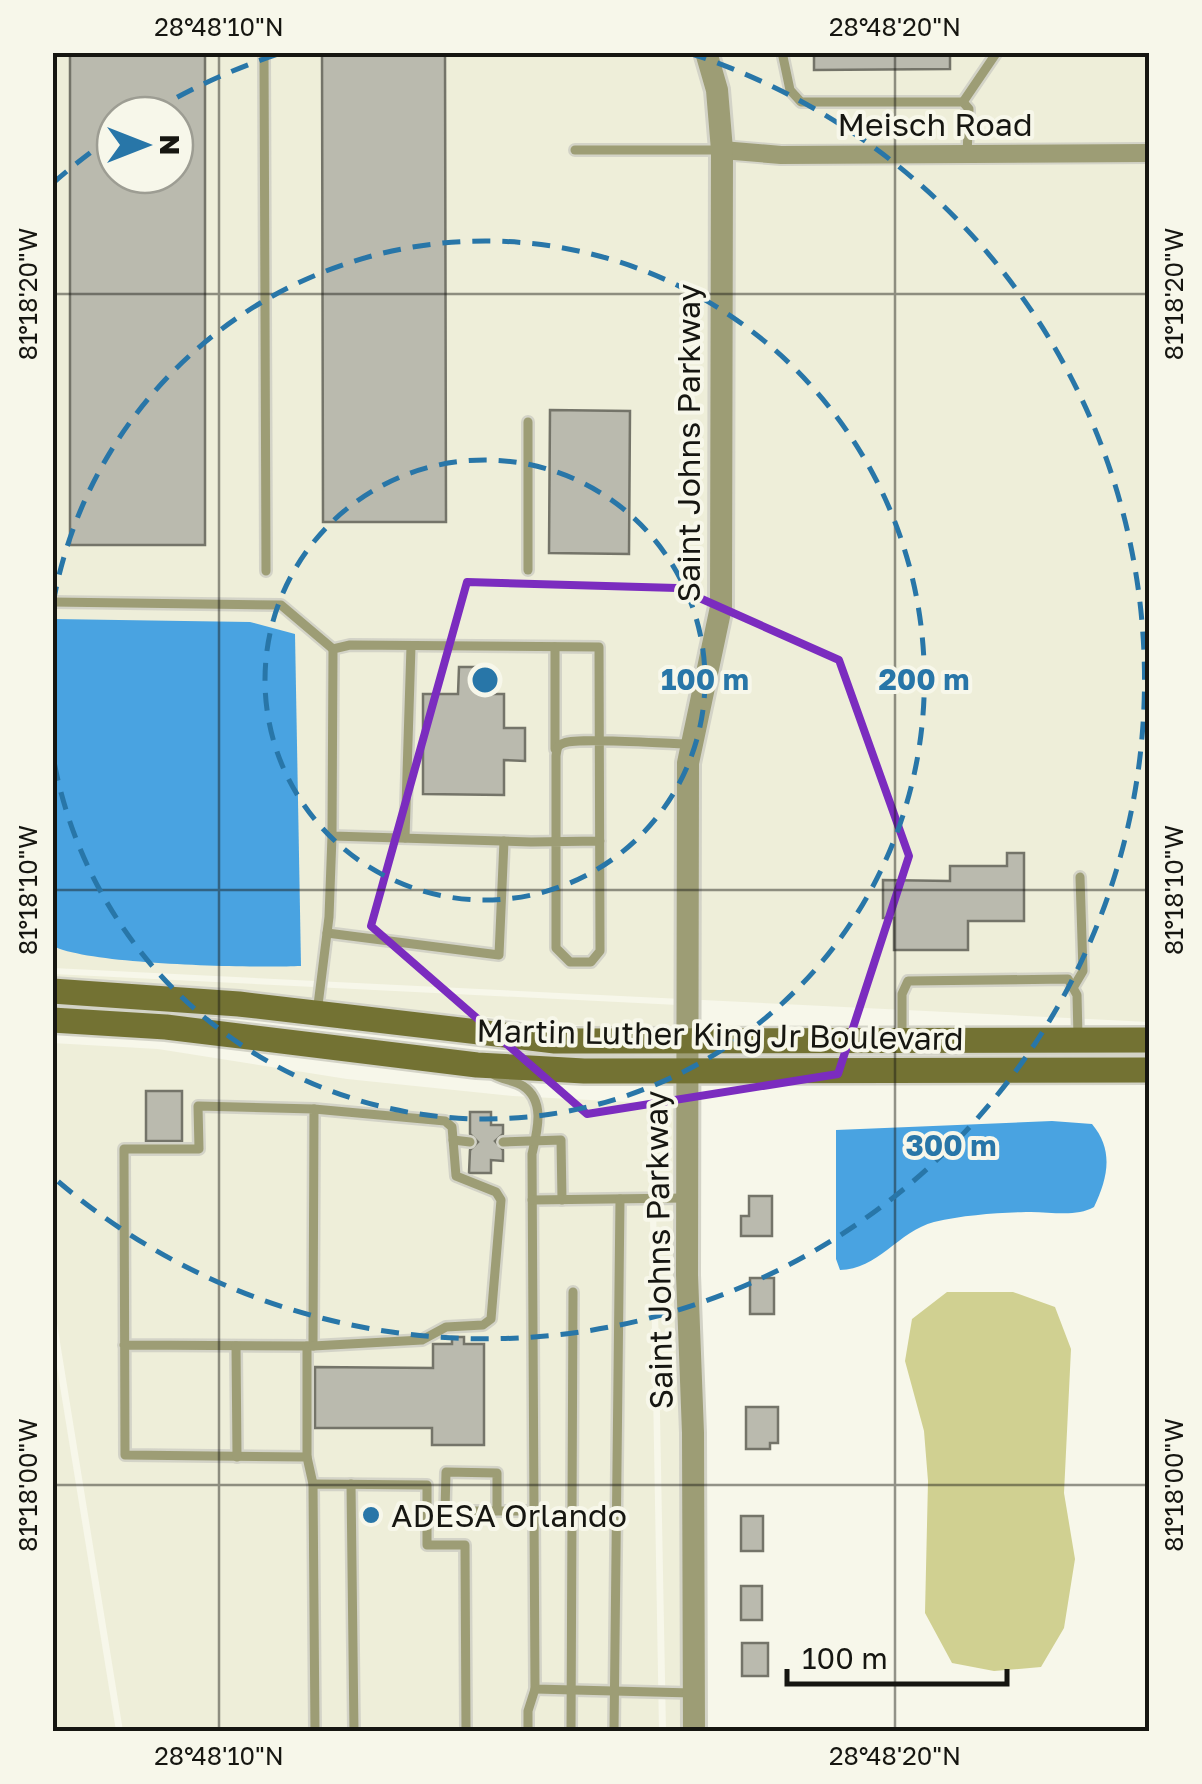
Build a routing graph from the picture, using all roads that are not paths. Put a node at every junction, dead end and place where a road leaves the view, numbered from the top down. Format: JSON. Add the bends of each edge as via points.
{"nodes":[{"id":1,"x":264,"y":52,"type":"edge"},
{"id":2,"x":706,"y":52,"type":"edge"},
{"id":3,"x":782,"y":52,"type":"edge"},
{"id":4,"x":998,"y":52,"type":"edge"},
{"id":5,"x":963,"y":102,"type":"junction"},
{"id":6,"x":575,"y":150,"type":"dead end"},
{"id":7,"x":722,"y":150,"type":"junction"},
{"id":8,"x":1150,"y":153,"type":"edge"},
{"id":9,"x":967,"y":154,"type":"junction"},
{"id":10,"x":528,"y":422,"type":"dead end"},
{"id":11,"x":528,"y":570,"type":"dead end"},
{"id":12,"x":266,"y":571,"type":"dead end"},
{"id":13,"x":52,"y":602,"type":"edge"},
{"id":14,"x":410,"y":646,"type":"junction"},
{"id":15,"x":555,"y":647,"type":"junction"},
{"id":16,"x":333,"y":649,"type":"junction"},
{"id":17,"x":600,"y":743,"type":"junction"},
{"id":18,"x":692,"y":744,"type":"junction"},
{"id":19,"x":556,"y":756,"type":"junction"},
{"id":20,"x":332,"y":836,"type":"junction"},
{"id":21,"x":405,"y":838,"type":"junction"},
{"id":22,"x":504,"y":841,"type":"junction"},
{"id":23,"x":600,"y":841,"type":"junction"},
{"id":24,"x":556,"y":842,"type":"junction"},
{"id":25,"x":1080,"y":877,"type":"dead end"},
{"id":26,"x":327,"y":933,"type":"junction"},
{"id":27,"x":1073,"y":988,"type":"junction"},
{"id":28,"x":52,"y":991,"type":"edge"},
{"id":29,"x":323,"y":1016,"type":"junction"},
{"id":30,"x":52,"y":1020,"type":"edge"},
{"id":31,"x":1078,"y":1040,"type":"junction"},
{"id":32,"x":1150,"y":1040,"type":"edge"},
{"id":33,"x":902,"y":1041,"type":"junction"},
{"id":34,"x":687,"y":1042,"type":"junction"},
{"id":35,"x":349,"y":1050,"type":"junction"},
{"id":36,"x":478,"y":1065,"type":"junction"},
{"id":37,"x":948,"y":1070,"type":"junction"},
{"id":38,"x":1150,"y":1070,"type":"edge"},
{"id":39,"x":687,"y":1071,"type":"junction"},
{"id":40,"x":314,"y":1109,"type":"junction"},
{"id":41,"x":453,"y":1140,"type":"junction"},
{"id":42,"x":535,"y":1140,"type":"junction"},
{"id":43,"x":470,"y":1142,"type":"dead end"},
{"id":44,"x":503,"y":1142,"type":"dead end"},
{"id":45,"x":687,"y":1198,"type":"junction"},
{"id":46,"x":620,"y":1199,"type":"junction"},
{"id":47,"x":532,"y":1200,"type":"junction"},
{"id":48,"x":562,"y":1200,"type":"junction"},
{"id":49,"x":572,"y":1292,"type":"dead end"},
{"id":50,"x":124,"y":1345,"type":"junction"},
{"id":51,"x":236,"y":1346,"type":"junction"},
{"id":52,"x":310,"y":1346,"type":"junction"},
{"id":53,"x":237,"y":1456,"type":"junction"},
{"id":54,"x":307,"y":1458,"type":"junction"},
{"id":55,"x":312,"y":1484,"type":"junction"},
{"id":56,"x":351,"y":1484,"type":"junction"},
{"id":57,"x":498,"y":1511,"type":"junction"},
{"id":58,"x":532,"y":1511,"type":"junction"},
{"id":59,"x":535,"y":1689,"type":"junction"},
{"id":60,"x":571,"y":1693,"type":"junction"},
{"id":61,"x":614,"y":1693,"type":"junction"},
{"id":62,"x":694,"y":1693,"type":"junction"},
{"id":63,"x":316,"y":1732,"type":"edge"},
{"id":64,"x":354,"y":1732,"type":"edge"},
{"id":65,"x":466,"y":1732,"type":"edge"},
{"id":66,"x":528,"y":1732,"type":"edge"},
{"id":67,"x":571,"y":1732,"type":"edge"},
{"id":68,"x":614,"y":1732,"type":"edge"},
{"id":69,"x":694,"y":1732,"type":"edge"}],
"edges":[{"from":1,"to":12,"type":"lane"},
{"from":2,"to":7,"type":"street","name":"Saint Johns Parkway"},
{"from":3,"to":5,"type":"lane","via":[[790,90],[800,102]]},
{"from":4,"to":5,"type":"lane"},
{"from":5,"to":9,"type":"lane","via":[[969,109]]},
{"from":6,"to":7,"type":"lane"},
{"from":7,"to":9,"type":"street","name":"Meisch Road"},
{"from":7,"to":18,"type":"street","name":"Saint Johns Parkway","via":[[721,607]]},
{"from":8,"to":9,"type":"street","name":"Meisch Road"},
{"from":10,"to":11,"type":"lane"},
{"from":13,"to":16,"type":"lane","via":[[281,605]]},
{"from":14,"to":15,"type":"lane"},
{"from":14,"to":16,"type":"lane"},
{"from":14,"to":21,"type":"lane"},
{"from":15,"to":17,"type":"lane","via":[[599,648]]},
{"from":15,"to":19,"type":"lane"},
{"from":16,"to":20,"type":"lane"},
{"from":17,"to":18,"type":"lane"},
{"from":17,"to":19,"type":"lane","via":[[564,743]]},
{"from":17,"to":23,"type":"lane"},
{"from":18,"to":34,"type":"street","name":"Saint Johns Parkway"},
{"from":19,"to":24,"type":"lane"},
{"from":20,"to":21,"type":"lane"},
{"from":20,"to":26,"type":"lane"},
{"from":21,"to":22,"type":"lane"},
{"from":22,"to":24,"type":"lane"},
{"from":22,"to":26,"type":"lane","via":[[499,955]]},
{"from":23,"to":24,"type":"lane"},
{"from":23,"to":24,"type":"lane","via":[[600,952],[591,962],[570,962],[556,948]]},
{"from":25,"to":27,"type":"lane","via":[[1084,971]]},
{"from":26,"to":29,"type":"lane"},
{"from":27,"to":31,"type":"lane"},
{"from":27,"to":33,"type":"lane","via":[[1068,979],[908,981]]},
{"from":28,"to":29,"type":"main road","name":"Martin Luther King Jr Boulevard"},
{"from":29,"to":34,"type":"main road","name":"Martin Luther King Jr Boulevard","via":[[555,1040]]},
{"from":29,"to":35,"type":"main road"},
{"from":30,"to":35,"type":"main road","name":"Martin Luther King Jr Boulevard"},
{"from":31,"to":32,"type":"main road","name":"Martin Luther King Jr Boulevard"},
{"from":31,"to":33,"type":"main road","name":"Martin Luther King Jr Boulevard"},
{"from":31,"to":37,"type":"main road","via":[[1063,1058],[968,1060]]},
{"from":33,"to":34,"type":"main road","name":"Martin Luther King Jr Boulevard"},
{"from":34,"to":39,"type":"street","name":"Saint Johns Parkway"},
{"from":35,"to":36,"type":"main road","name":"Martin Luther King Jr Boulevard"},
{"from":36,"to":39,"type":"main road","name":"Martin Luther King Jr Boulevard"},
{"from":36,"to":42,"type":"lane","via":[[532,1094]]},
{"from":37,"to":38,"type":"main road","name":"Martin Luther King Jr Boulevard"},
{"from":37,"to":39,"type":"main road","name":"Martin Luther King Jr Boulevard"},
{"from":39,"to":45,"type":"street","name":"Saint Johns Parkway"},
{"from":40,"to":41,"type":"lane","via":[[445,1121]]},
{"from":40,"to":50,"type":"lane","via":[[198,1106],[199,1149],[124,1150]]},
{"from":40,"to":52,"type":"lane"},
{"from":41,"to":43,"type":"lane"},
{"from":41,"to":52,"type":"lane","via":[[456,1176],[496,1192],[500,1200],[491,1320],[446,1327],[422,1340]]},
{"from":42,"to":44,"type":"lane"},
{"from":42,"to":47,"type":"lane"},
{"from":42,"to":48,"type":"lane","via":[[561,1140]]},
{"from":45,"to":46,"type":"lane"},
{"from":45,"to":62,"type":"street","name":"Saint Johns Parkway"},
{"from":46,"to":48,"type":"lane"},
{"from":46,"to":61,"type":"lane"},
{"from":47,"to":48,"type":"lane"},
{"from":47,"to":58,"type":"lane"},
{"from":49,"to":60,"type":"lane"},
{"from":50,"to":51,"type":"lane"},
{"from":50,"to":53,"type":"lane","via":[[125,1456]]},
{"from":51,"to":52,"type":"lane"},
{"from":51,"to":53,"type":"lane"},
{"from":52,"to":54,"type":"lane"},
{"from":53,"to":54,"type":"lane"},
{"from":54,"to":55,"type":"lane"},
{"from":55,"to":56,"type":"lane"},
{"from":55,"to":63,"type":"lane"},
{"from":56,"to":64,"type":"lane"},
{"from":56,"to":65,"type":"lane","via":[[427,1485],[426,1545],[465,1545]]},
{"from":57,"to":57,"type":"lane","via":[[445,1511],[446,1472],[498,1472]]},
{"from":57,"to":58,"type":"lane"},
{"from":58,"to":59,"type":"lane"},
{"from":59,"to":60,"type":"lane"},
{"from":59,"to":66,"type":"lane"},
{"from":60,"to":61,"type":"lane"},
{"from":60,"to":67,"type":"lane"},
{"from":61,"to":62,"type":"lane"},
{"from":61,"to":68,"type":"lane"},
{"from":62,"to":69,"type":"street","name":"Saint Johns Parkway"}]}
